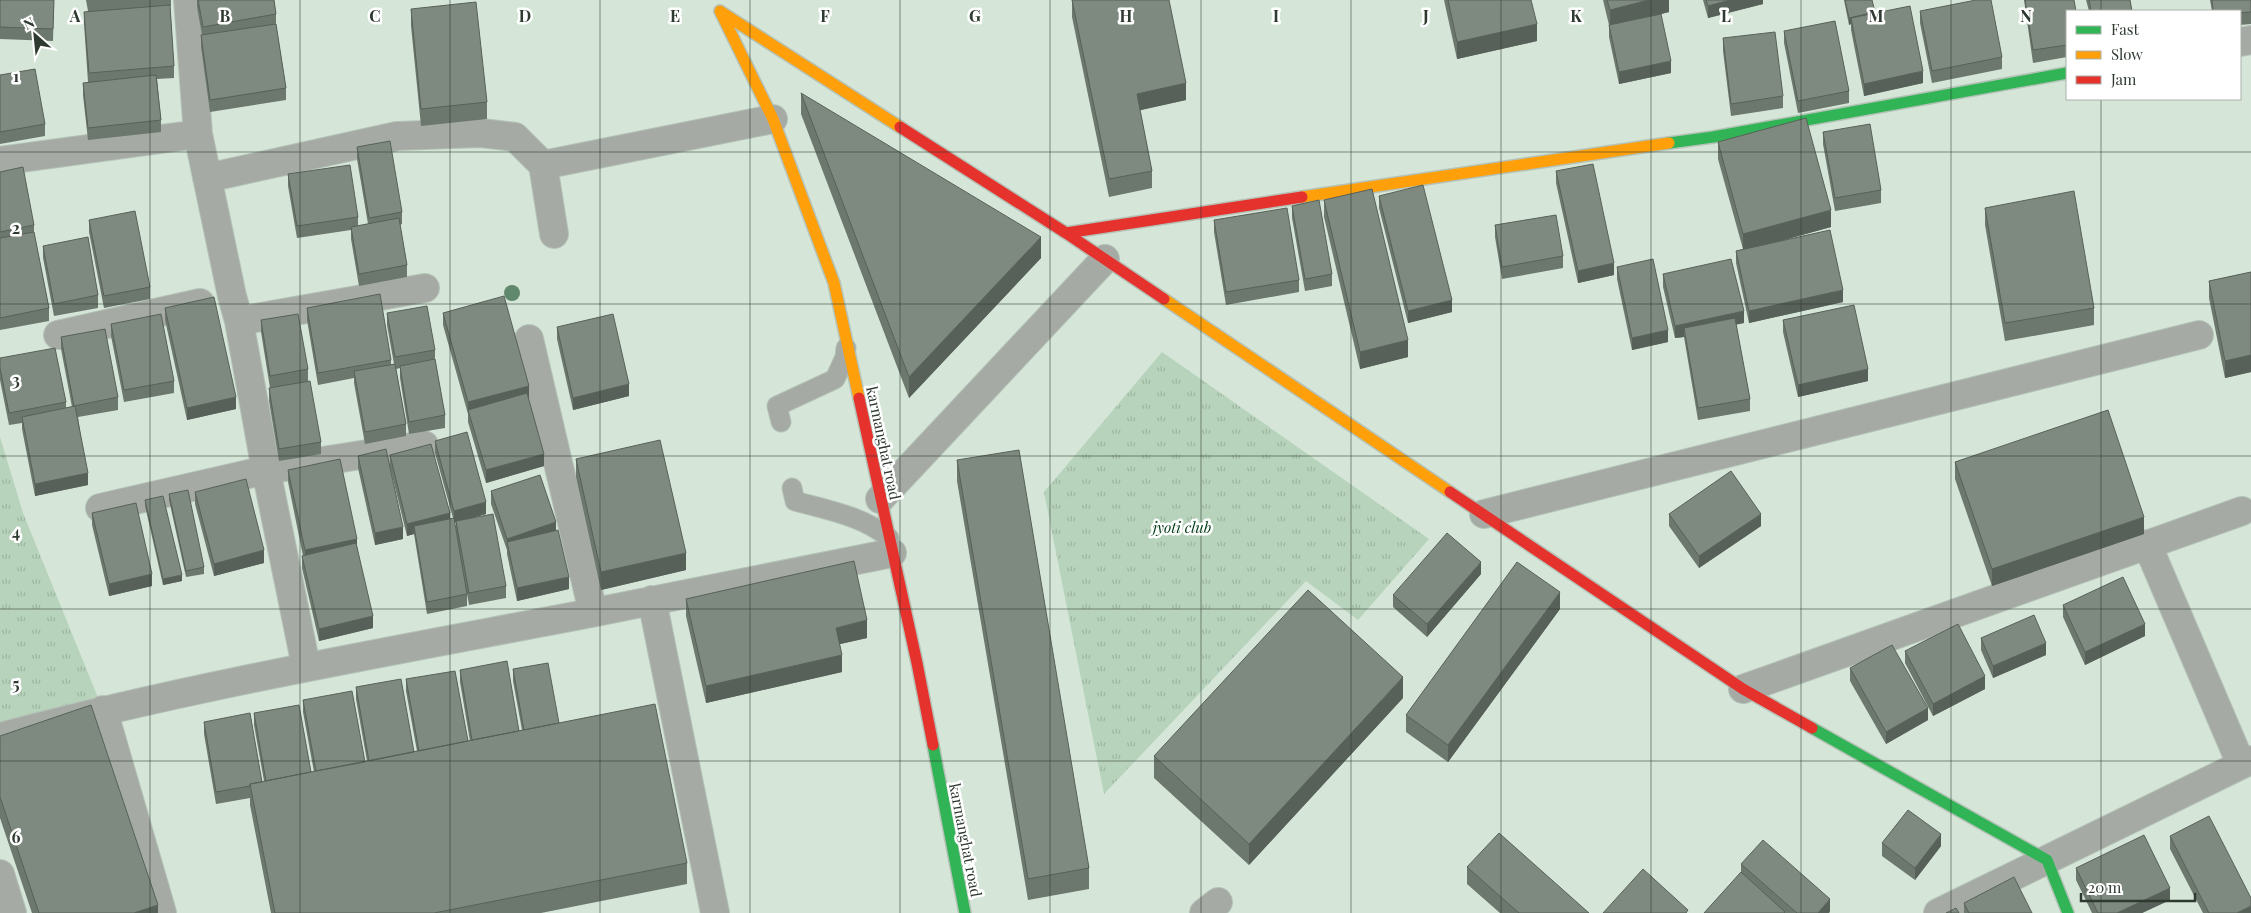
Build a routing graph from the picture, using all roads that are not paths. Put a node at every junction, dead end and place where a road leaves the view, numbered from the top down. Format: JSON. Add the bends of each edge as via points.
{"nodes":[{"id":1,"x":188,"y":0,"type":"edge"},
{"id":2,"x":712,"y":0,"type":"edge"},
{"id":3,"x":721,"y":12,"type":"junction"},
{"id":4,"x":2066,"y":73,"type":"edge"},
{"id":5,"x":773,"y":120,"type":"junction"},
{"id":6,"x":198,"y":134,"type":"junction"},
{"id":7,"x":0,"y":161,"type":"edge"},
{"id":8,"x":543,"y":165,"type":"junction"},
{"id":9,"x":207,"y":178,"type":"junction"},
{"id":10,"x":1066,"y":233,"type":"junction"},
{"id":11,"x":554,"y":234,"type":"dead end"},
{"id":12,"x":1105,"y":259,"type":"junction"},
{"id":13,"x":425,"y":288,"type":"dead end"},
{"id":14,"x":235,"y":309,"type":"junction"},
{"id":15,"x":58,"y":335,"type":"dead end"},
{"id":16,"x":2199,"y":335,"type":"dead end"},
{"id":17,"x":529,"y":339,"type":"dead end"},
{"id":18,"x":847,"y":344,"type":"junction"},
{"id":19,"x":781,"y":422,"type":"dead end"},
{"id":20,"x":424,"y":445,"type":"edge"},
{"id":21,"x":266,"y":470,"type":"junction"},
{"id":22,"x":792,"y":488,"type":"dead end"},
{"id":23,"x":880,"y":499,"type":"junction"},
{"id":24,"x":100,"y":508,"type":"dead end"},
{"id":25,"x":2242,"y":511,"type":"dead end"},
{"id":26,"x":1484,"y":514,"type":"junction"},
{"id":27,"x":2148,"y":544,"type":"junction"},
{"id":28,"x":891,"y":545,"type":"junction"},
{"id":29,"x":652,"y":600,"type":"junction"},
{"id":30,"x":593,"y":612,"type":"junction"},
{"id":31,"x":306,"y":666,"type":"junction"},
{"id":32,"x":1743,"y":689,"type":"junction"},
{"id":33,"x":103,"y":710,"type":"junction"},
{"id":34,"x":0,"y":737,"type":"edge"},
{"id":35,"x":2246,"y":762,"type":"edge"},
{"id":36,"x":2047,"y":860,"type":"junction"},
{"id":37,"x":0,"y":874,"type":"edge"},
{"id":38,"x":12,"y":913,"type":"edge"},
{"id":39,"x":162,"y":913,"type":"edge"},
{"id":40,"x":715,"y":913,"type":"edge"},
{"id":41,"x":965,"y":913,"type":"edge"},
{"id":42,"x":1938,"y":913,"type":"edge"},
{"id":43,"x":2068,"y":913,"type":"edge"}],
"edges":[{"from":1,"to":6,"type":"street"},
{"from":2,"to":3,"type":"street","name":"karmanghat road"},
{"from":3,"to":5,"type":"street","name":"karmanghat road"},
{"from":3,"to":10,"type":"street"},
{"from":4,"to":10,"type":"street","via":[[1713,137]]},
{"from":5,"to":8,"type":"street"},
{"from":5,"to":18,"type":"street","name":"karmanghat road","via":[[834,284]]},
{"from":6,"to":7,"type":"street"},
{"from":6,"to":9,"type":"street"},
{"from":8,"to":9,"type":"street","via":[[515,137],[481,133],[397,136]]},
{"from":8,"to":11,"type":"street"},
{"from":9,"to":14,"type":"street"},
{"from":10,"to":12,"type":"street"},
{"from":12,"to":23,"type":"street"},
{"from":12,"to":26,"type":"street"},
{"from":13,"to":14,"type":"street"},
{"from":14,"to":15,"type":"street"},
{"from":14,"to":21,"type":"street"},
{"from":16,"to":26,"type":"street"},
{"from":17,"to":30,"type":"street"},
{"from":18,"to":19,"type":"lane","via":[[835,379],[777,406]]},
{"from":18,"to":23,"type":"street","name":"karmanghat road"},
{"from":20,"to":21,"type":"street"},
{"from":21,"to":24,"type":"street"},
{"from":21,"to":31,"type":"street"},
{"from":22,"to":28,"type":"lane","via":[[795,501],[878,528]]},
{"from":23,"to":28,"type":"street","name":"karmanghat road"},
{"from":25,"to":27,"type":"street"},
{"from":26,"to":32,"type":"street"},
{"from":27,"to":32,"type":"street"},
{"from":27,"to":35,"type":"street"},
{"from":28,"to":29,"type":"street"},
{"from":28,"to":41,"type":"street","name":"karmanghat road"},
{"from":29,"to":30,"type":"street"},
{"from":29,"to":40,"type":"street"},
{"from":30,"to":31,"type":"street"},
{"from":31,"to":33,"type":"street"},
{"from":32,"to":36,"type":"street"},
{"from":33,"to":34,"type":"street"},
{"from":33,"to":39,"type":"street"},
{"from":35,"to":36,"type":"street"},
{"from":36,"to":42,"type":"street"},
{"from":36,"to":43,"type":"street"},
{"from":37,"to":38,"type":"street"}]}
